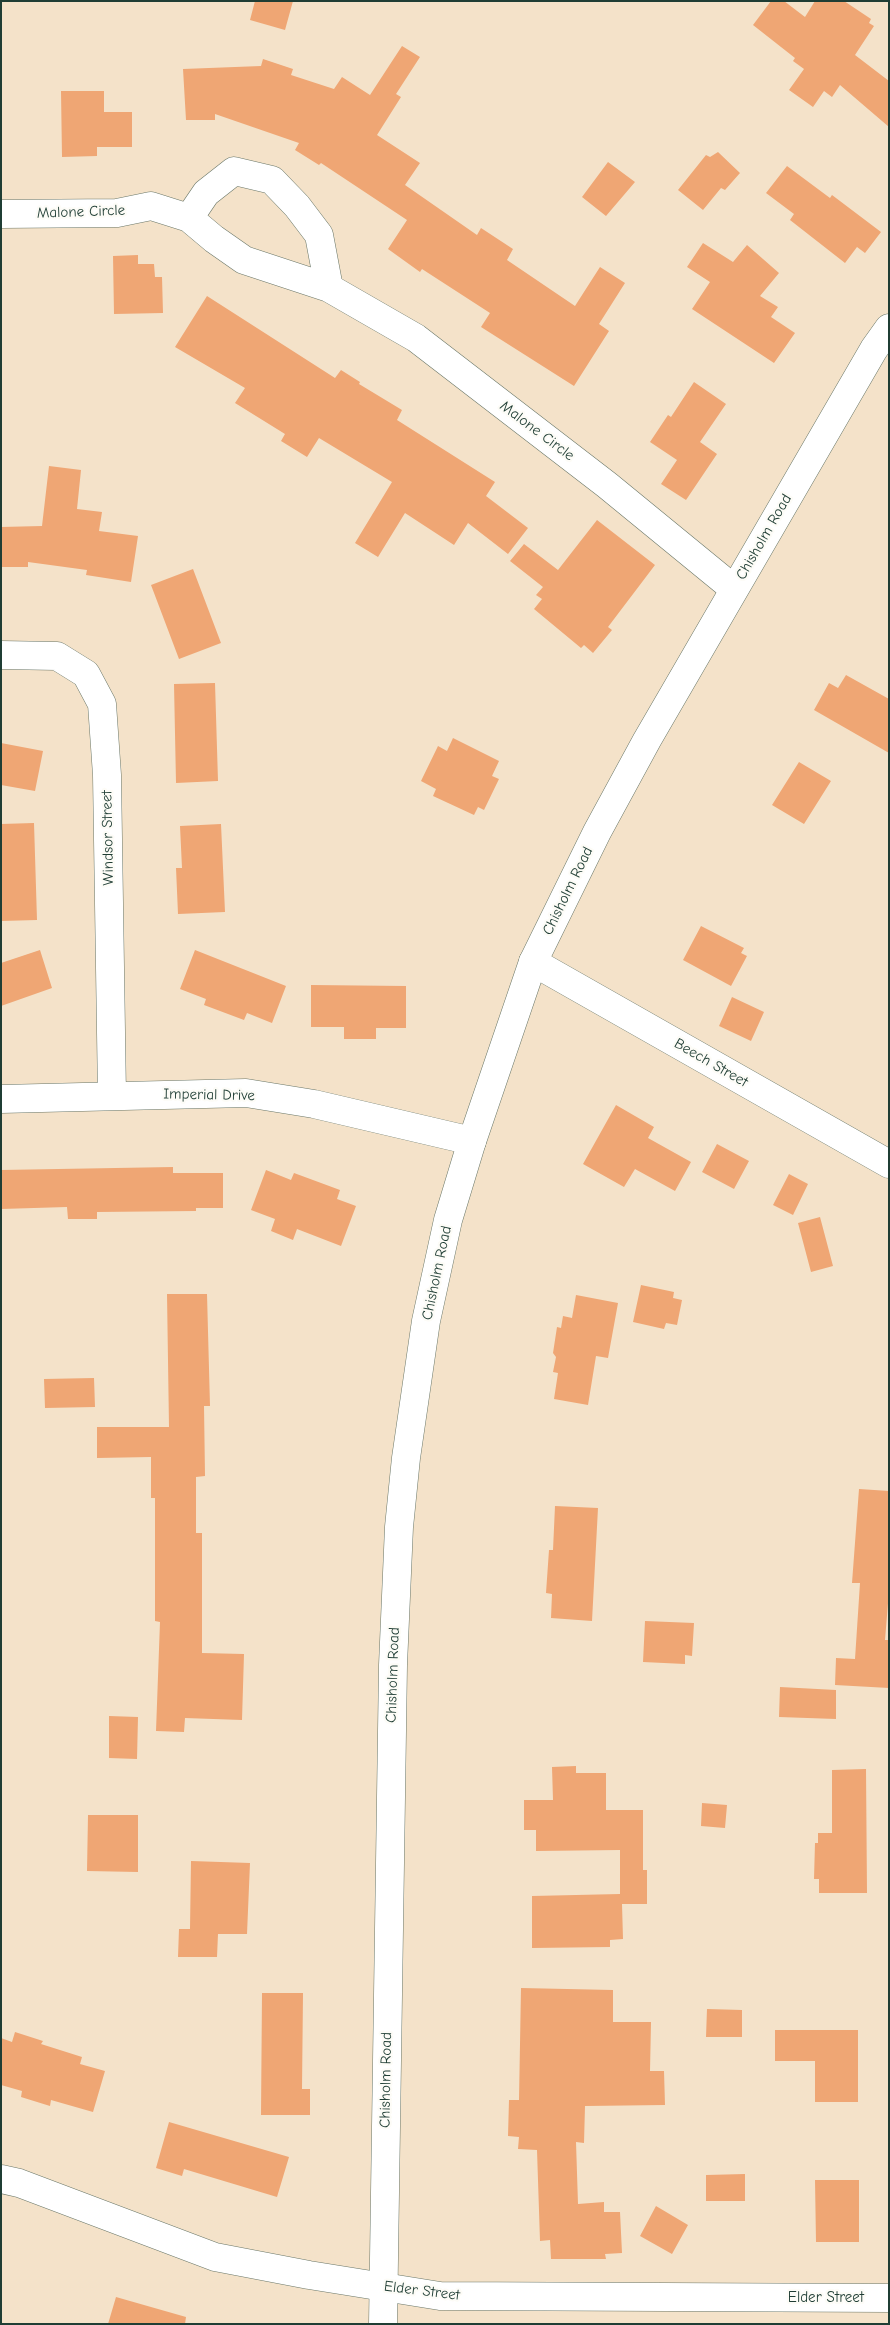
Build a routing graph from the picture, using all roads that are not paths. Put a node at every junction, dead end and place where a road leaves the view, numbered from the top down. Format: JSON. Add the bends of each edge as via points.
{"nodes":[{"id":1,"x":1,"y":214,"type":"edge"},
{"id":2,"x":189,"y":218,"type":"junction"},
{"id":3,"x":329,"y":288,"type":"junction"},
{"id":4,"x":889,"y":328,"type":"edge"},
{"id":5,"x":734,"y":589,"type":"junction"},
{"id":6,"x":1,"y":655,"type":"edge"},
{"id":7,"x":533,"y":962,"type":"junction"},
{"id":8,"x":112,"y":1096,"type":"junction"},
{"id":9,"x":1,"y":1099,"type":"edge"},
{"id":10,"x":472,"y":1141,"type":"junction"},
{"id":11,"x":889,"y":1164,"type":"edge"},
{"id":12,"x":1,"y":2179,"type":"edge"},
{"id":13,"x":383,"y":2286,"type":"junction"},
{"id":14,"x":889,"y":2298,"type":"edge"},
{"id":15,"x":383,"y":2324,"type":"edge"}],
"edges":[{"from":1,"to":2,"type":"street","name":"Malone Circle","via":[[117,213],[151,206]]},
{"from":2,"to":3,"type":"street","name":"Malone Circle","via":[[244,260]]},
{"from":2,"to":3,"type":"street","via":[[206,193],[234,171],[272,180],[319,235]]},
{"from":3,"to":5,"type":"street","name":"Malone Circle","via":[[416,338],[608,485]]},
{"from":4,"to":5,"type":"street","name":"Chisholm Road"},
{"from":5,"to":7,"type":"street","name":"Chisholm Road","via":[[606,815]]},
{"from":6,"to":8,"type":"street","name":"Windsor Street","via":[[57,656],[86,674],[102,704],[107,775]]},
{"from":7,"to":10,"type":"street","name":"Chisholm Road"},
{"from":7,"to":11,"type":"street","name":"Beech Street"},
{"from":8,"to":9,"type":"street","name":"Imperial Drive"},
{"from":8,"to":10,"type":"street","name":"Imperial Drive","via":[[246,1093],[314,1104]]},
{"from":10,"to":13,"type":"street","name":"Chisholm Road","via":[[448,1220],[426,1321],[399,1527],[392,1665]]},
{"from":12,"to":13,"type":"street","name":"Elder Street","via":[[215,2257],[309,2276]]},
{"from":13,"to":14,"type":"street","name":"Elder Street","via":[[440,2296]]},
{"from":13,"to":15,"type":"street","name":"Chisholm Road"}]}
